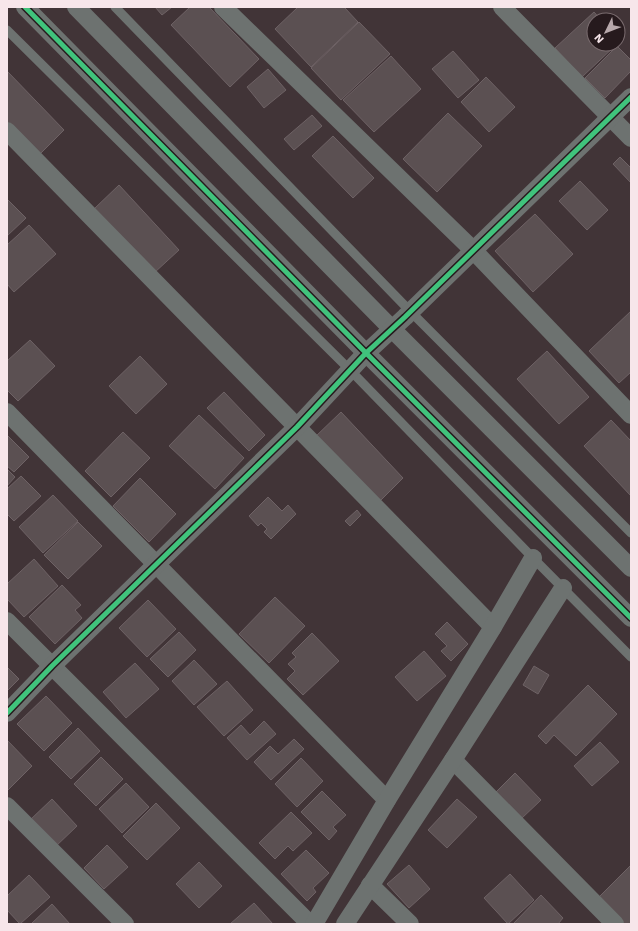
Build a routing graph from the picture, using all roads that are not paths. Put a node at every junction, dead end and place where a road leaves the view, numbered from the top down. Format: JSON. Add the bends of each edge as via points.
{"nodes":[{"id":1,"x":25,"y":7,"type":"edge"},
{"id":2,"x":76,"y":7,"type":"edge"},
{"id":3,"x":115,"y":7,"type":"edge"},
{"id":4,"x":223,"y":7,"type":"edge"},
{"id":5,"x":502,"y":7,"type":"edge"},
{"id":6,"x":7,"y":30,"type":"edge"},
{"id":7,"x":631,"y":97,"type":"edge"},
{"id":8,"x":610,"y":117,"type":"junction"},
{"id":9,"x":7,"y":131,"type":"edge"},
{"id":10,"x":631,"y":138,"type":"edge"},
{"id":11,"x":474,"y":250,"type":"junction"},
{"id":12,"x":410,"y":311,"type":"junction"},
{"id":13,"x":392,"y":329,"type":"junction"},
{"id":14,"x":366,"y":353,"type":"junction"},
{"id":15,"x":350,"y":370,"type":"junction"},
{"id":16,"x":7,"y":412,"type":"edge"},
{"id":17,"x":631,"y":415,"type":"edge"},
{"id":18,"x":297,"y":427,"type":"junction"},
{"id":19,"x":631,"y":533,"type":"edge"},
{"id":20,"x":533,"y":558,"type":"junction"},
{"id":21,"x":157,"y":565,"type":"junction"},
{"id":22,"x":631,"y":568,"type":"edge"},
{"id":23,"x":563,"y":588,"type":"junction"},
{"id":24,"x":631,"y":618,"type":"edge"},
{"id":25,"x":7,"y":621,"type":"edge"},
{"id":26,"x":492,"y":627,"type":"junction"},
{"id":27,"x":631,"y":657,"type":"edge"},
{"id":28,"x":52,"y":666,"type":"junction"},
{"id":29,"x":7,"y":713,"type":"edge"},
{"id":30,"x":453,"y":760,"type":"junction"},
{"id":31,"x":387,"y":800,"type":"junction"},
{"id":32,"x":7,"y":806,"type":"edge"},
{"id":33,"x":370,"y":885,"type":"junction"},
{"id":34,"x":125,"y":924,"type":"edge"},
{"id":35,"x":310,"y":924,"type":"edge"},
{"id":36,"x":314,"y":924,"type":"edge"},
{"id":37,"x":345,"y":924,"type":"edge"},
{"id":38,"x":410,"y":924,"type":"edge"},
{"id":39,"x":615,"y":924,"type":"edge"}],
"edges":[{"from":1,"to":14,"type":"street"},
{"from":2,"to":13,"type":"street"},
{"from":3,"to":12,"type":"lane"},
{"from":4,"to":11,"type":"street"},
{"from":5,"to":8,"type":"street"},
{"from":6,"to":15,"type":"lane"},
{"from":7,"to":8,"type":"street"},
{"from":8,"to":10,"type":"street"},
{"from":8,"to":11,"type":"street"},
{"from":9,"to":18,"type":"street"},
{"from":11,"to":12,"type":"street"},
{"from":11,"to":17,"type":"street"},
{"from":12,"to":13,"type":"street"},
{"from":12,"to":19,"type":"lane"},
{"from":13,"to":14,"type":"street"},
{"from":13,"to":22,"type":"street"},
{"from":14,"to":15,"type":"street"},
{"from":14,"to":24,"type":"street"},
{"from":15,"to":18,"type":"street"},
{"from":15,"to":20,"type":"lane"},
{"from":16,"to":21,"type":"street"},
{"from":18,"to":21,"type":"street"},
{"from":18,"to":26,"type":"street"},
{"from":20,"to":23,"type":"lane"},
{"from":20,"to":26,"type":"street"},
{"from":21,"to":28,"type":"street"},
{"from":21,"to":31,"type":"street"},
{"from":23,"to":27,"type":"lane"},
{"from":23,"to":30,"type":"street"},
{"from":25,"to":28,"type":"street"},
{"from":26,"to":31,"type":"street"},
{"from":28,"to":29,"type":"street"},
{"from":28,"to":35,"type":"street"},
{"from":30,"to":33,"type":"street"},
{"from":30,"to":39,"type":"street"},
{"from":31,"to":36,"type":"street"},
{"from":32,"to":34,"type":"street"},
{"from":33,"to":37,"type":"street"},
{"from":33,"to":38,"type":"street"}]}
